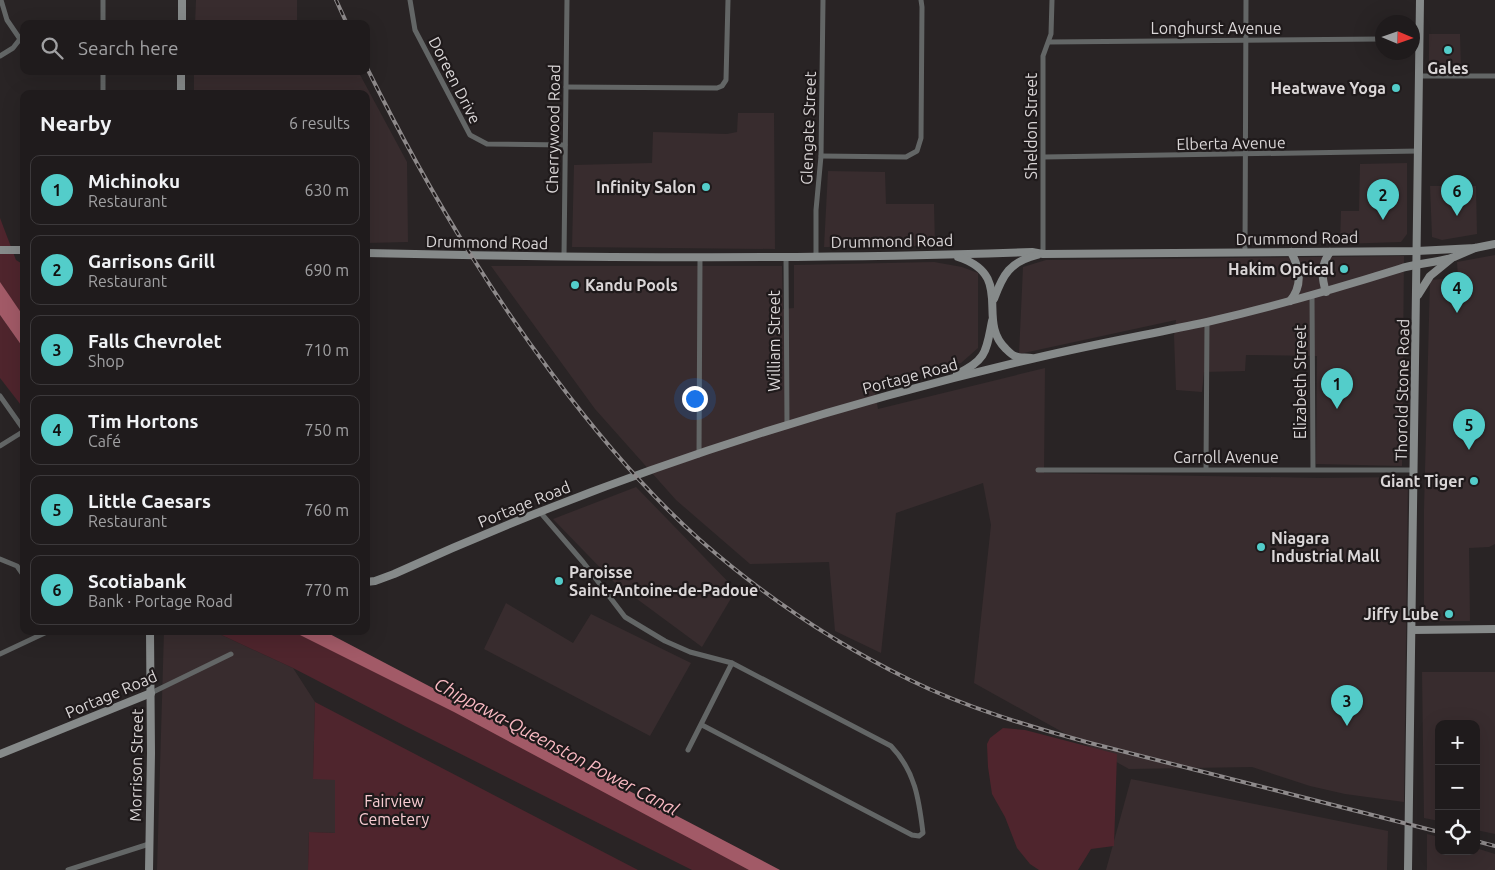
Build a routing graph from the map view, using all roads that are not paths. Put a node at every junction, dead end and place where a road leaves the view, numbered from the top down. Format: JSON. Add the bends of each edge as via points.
{"nodes":[{"id":1,"x":1,"y":0,"type":"edge"},
{"id":2,"x":103,"y":0,"type":"edge"},
{"id":3,"x":182,"y":0,"type":"edge"},
{"id":4,"x":410,"y":0,"type":"edge"},
{"id":5,"x":567,"y":0,"type":"edge"},
{"id":6,"x":728,"y":0,"type":"edge"},
{"id":7,"x":823,"y":0,"type":"edge"},
{"id":8,"x":921,"y":0,"type":"edge"},
{"id":9,"x":1052,"y":0,"type":"edge"},
{"id":10,"x":1246,"y":0,"type":"edge"},
{"id":11,"x":1420,"y":0,"type":"edge"},
{"id":12,"x":1418,"y":15,"type":"edge"},
{"id":13,"x":103,"y":20,"type":"edge"},
{"id":14,"x":182,"y":20,"type":"edge"},
{"id":15,"x":20,"y":36,"type":"edge"},
{"id":16,"x":1375,"y":39,"type":"edge"},
{"id":17,"x":1245,"y":40,"type":"junction"},
{"id":18,"x":20,"y":41,"type":"edge"},
{"id":19,"x":1049,"y":42,"type":"junction"},
{"id":20,"x":0,"y":56,"type":"edge"},
{"id":21,"x":1418,"y":60,"type":"edge"},
{"id":22,"x":103,"y":75,"type":"edge"},
{"id":23,"x":181,"y":75,"type":"edge"},
{"id":24,"x":1420,"y":76,"type":"junction"},
{"id":25,"x":1495,"y":76,"type":"edge"},
{"id":26,"x":566,"y":87,"type":"junction"},
{"id":27,"x":103,"y":90,"type":"edge"},
{"id":28,"x":181,"y":90,"type":"edge"},
{"id":29,"x":565,"y":146,"type":"junction"},
{"id":30,"x":1419,"y":151,"type":"junction"},
{"id":31,"x":1246,"y":155,"type":"junction"},
{"id":32,"x":821,"y":156,"type":"junction"},
{"id":33,"x":1044,"y":157,"type":"junction"},
{"id":34,"x":1495,"y":244,"type":"edge"},
{"id":35,"x":1475,"y":248,"type":"junction"},
{"id":36,"x":0,"y":250,"type":"edge"},
{"id":37,"x":20,"y":250,"type":"edge"},
{"id":38,"x":1418,"y":251,"type":"junction"},
{"id":39,"x":1291,"y":252,"type":"junction"},
{"id":40,"x":1330,"y":252,"type":"junction"},
{"id":41,"x":370,"y":253,"type":"edge"},
{"id":42,"x":1245,"y":253,"type":"junction"},
{"id":43,"x":950,"y":254,"type":"junction"},
{"id":44,"x":1043,"y":254,"type":"junction"},
{"id":45,"x":786,"y":256,"type":"junction"},
{"id":46,"x":816,"y":256,"type":"junction"},
{"id":47,"x":564,"y":257,"type":"junction"},
{"id":48,"x":1453,"y":257,"type":"junction"},
{"id":49,"x":700,"y":258,"type":"junction"},
{"id":50,"x":1417,"y":264,"type":"junction"},
{"id":51,"x":1326,"y":292,"type":"junction"},
{"id":52,"x":1312,"y":296,"type":"junction"},
{"id":53,"x":1417,"y":297,"type":"junction"},
{"id":54,"x":994,"y":301,"type":"junction"},
{"id":55,"x":1290,"y":301,"type":"junction"},
{"id":56,"x":992,"y":320,"type":"junction"},
{"id":57,"x":1207,"y":322,"type":"junction"},
{"id":58,"x":1035,"y":358,"type":"junction"},
{"id":59,"x":937,"y":382,"type":"junction"},
{"id":60,"x":0,"y":396,"type":"edge"},
{"id":61,"x":20,"y":425,"type":"edge"},
{"id":62,"x":786,"y":426,"type":"junction"},
{"id":63,"x":20,"y":434,"type":"edge"},
{"id":64,"x":0,"y":446,"type":"edge"},
{"id":65,"x":699,"y":455,"type":"junction"},
{"id":66,"x":1206,"y":469,"type":"junction"},
{"id":67,"x":1313,"y":469,"type":"junction"},
{"id":68,"x":1038,"y":470,"type":"dead end"},
{"id":69,"x":1414,"y":470,"type":"junction"},
{"id":70,"x":540,"y":512,"type":"junction"},
{"id":71,"x":0,"y":560,"type":"edge"},
{"id":72,"x":20,"y":570,"type":"edge"},
{"id":73,"x":370,"y":582,"type":"edge"},
{"id":74,"x":1495,"y":629,"type":"edge"},
{"id":75,"x":1412,"y":630,"type":"junction"},
{"id":76,"x":40,"y":635,"type":"edge"},
{"id":77,"x":150,"y":635,"type":"edge"},
{"id":78,"x":0,"y":654,"type":"edge"},
{"id":79,"x":231,"y":654,"type":"dead end"},
{"id":80,"x":732,"y":663,"type":"junction"},
{"id":81,"x":151,"y":693,"type":"junction"},
{"id":82,"x":702,"y":725,"type":"junction"},
{"id":83,"x":688,"y":750,"type":"dead end"},
{"id":84,"x":0,"y":754,"type":"edge"},
{"id":85,"x":149,"y":844,"type":"junction"},
{"id":86,"x":68,"y":870,"type":"edge"},
{"id":87,"x":149,"y":870,"type":"edge"},
{"id":88,"x":1408,"y":870,"type":"edge"}],
"edges":[{"from":1,"to":15,"type":"street","via":[[7,20]]},
{"from":2,"to":13,"type":"street"},
{"from":3,"to":14,"type":"main road"},
{"from":4,"to":29,"type":"street","name":"Doreen Drive","via":[[416,30],[470,135],[487,144]]},
{"from":5,"to":26,"type":"street","name":"Cherrywood Road"},
{"from":6,"to":26,"type":"street","via":[[726,80],[722,86]]},
{"from":7,"to":32,"type":"street","name":"Glengate Street"},
{"from":8,"to":32,"type":"street","via":[[921,138],[917,151],[906,157]]},
{"from":9,"to":19,"type":"street","name":"Sheldon Street"},
{"from":10,"to":17,"type":"street"},
{"from":11,"to":12,"type":"main road","name":"Thorold Stone Road"},
{"from":16,"to":17,"type":"street","name":"Longhurst Avenue"},
{"from":17,"to":19,"type":"street","name":"Longhurst Avenue"},
{"from":17,"to":31,"type":"street"},
{"from":18,"to":20,"type":"street"},
{"from":19,"to":33,"type":"street","name":"Sheldon Street","via":[[1044,56]]},
{"from":21,"to":24,"type":"main road","name":"Thorold Stone Road"},
{"from":22,"to":27,"type":"street"},
{"from":23,"to":28,"type":"main road"},
{"from":24,"to":25,"type":"street"},
{"from":24,"to":30,"type":"main road","name":"Thorold Stone Road"},
{"from":26,"to":29,"type":"street","name":"Cherrywood Road"},
{"from":29,"to":47,"type":"street","name":"Cherrywood Road"},
{"from":30,"to":31,"type":"street","name":"Elberta Avenue"},
{"from":30,"to":38,"type":"main road","name":"Thorold Stone Road"},
{"from":31,"to":33,"type":"street","name":"Elberta Avenue"},
{"from":31,"to":42,"type":"street"},
{"from":32,"to":46,"type":"street","name":"Glengate Street"},
{"from":33,"to":44,"type":"street","name":"Sheldon Street"},
{"from":34,"to":35,"type":"main road","name":"Portage Road"},
{"from":35,"to":38,"type":"main road","name":"Portage Road"},
{"from":35,"to":48,"type":"main road","name":"Portage Road"},
{"from":36,"to":37,"type":"main road"},
{"from":38,"to":40,"type":"main road","name":"Drummond Road"},
{"from":38,"to":50,"type":"main road","name":"Thorold Stone Road"},
{"from":39,"to":40,"type":"main road","name":"Drummond Road"},
{"from":39,"to":42,"type":"main road","name":"Drummond Road"},
{"from":39,"to":55,"type":"main road","via":[[1299,278],[1296,294]]},
{"from":40,"to":51,"type":"main road","via":[[1322,269]]},
{"from":41,"to":47,"type":"main road","name":"Drummond Road"},
{"from":42,"to":44,"type":"main road","name":"Drummond Road"},
{"from":43,"to":44,"type":"main road","name":"Drummond Road"},
{"from":43,"to":46,"type":"main road","name":"Drummond Road"},
{"from":43,"to":54,"type":"main road","via":[[976,264],[992,288]]},
{"from":44,"to":54,"type":"main road","via":[[1023,258],[1009,268]]},
{"from":45,"to":46,"type":"main road","name":"Drummond Road"},
{"from":45,"to":49,"type":"main road","name":"Drummond Road"},
{"from":45,"to":62,"type":"street","name":"William Street"},
{"from":47,"to":49,"type":"main road","name":"Drummond Road"},
{"from":48,"to":50,"type":"main road","name":"Portage Road"},
{"from":48,"to":53,"type":"main road","via":[[1430,276]]},
{"from":49,"to":65,"type":"street"},
{"from":50,"to":51,"type":"main road","name":"Portage Road"},
{"from":50,"to":53,"type":"main road","name":"Thorold Stone Road"},
{"from":51,"to":52,"type":"main road","name":"Portage Road"},
{"from":52,"to":55,"type":"main road","name":"Portage Road"},
{"from":52,"to":67,"type":"street","name":"Elizabeth Street"},
{"from":53,"to":69,"type":"main road","name":"Thorold Stone Road"},
{"from":54,"to":56,"type":"main road"},
{"from":55,"to":57,"type":"main road","name":"Portage Road"},
{"from":56,"to":58,"type":"main road","via":[[1001,344],[1008,351],[1015,356]]},
{"from":56,"to":59,"type":"main road","via":[[982,357],[974,365]]},
{"from":57,"to":58,"type":"main road","name":"Portage Road"},
{"from":57,"to":66,"type":"street"},
{"from":58,"to":59,"type":"main road","name":"Portage Road"},
{"from":59,"to":62,"type":"main road","name":"Portage Road"},
{"from":60,"to":61,"type":"street"},
{"from":62,"to":65,"type":"main road","name":"Portage Road"},
{"from":63,"to":64,"type":"street"},
{"from":65,"to":70,"type":"main road","name":"Portage Road"},
{"from":66,"to":67,"type":"street","name":"Carroll Avenue"},
{"from":66,"to":68,"type":"street","name":"Carroll Avenue"},
{"from":67,"to":69,"type":"street","name":"Carroll Avenue"},
{"from":69,"to":75,"type":"main road","name":"Thorold Stone Road"},
{"from":70,"to":73,"type":"main road","name":"Portage Road"},
{"from":70,"to":80,"type":"street","via":[[625,617],[664,641]]},
{"from":71,"to":72,"type":"street"},
{"from":74,"to":75,"type":"main road"},
{"from":75,"to":88,"type":"main road","name":"Thorold Stone Road"},
{"from":76,"to":78,"type":"street"},
{"from":77,"to":81,"type":"main road","name":"Morrison Street"},
{"from":79,"to":81,"type":"street","name":"Portage Road"},
{"from":80,"to":82,"type":"street"},
{"from":80,"to":82,"type":"street","via":[[891,746],[902,758],[914,781],[923,833],[912,835]]},
{"from":81,"to":84,"type":"main road","name":"Portage Road"},
{"from":81,"to":85,"type":"main road","name":"Morrison Street"},
{"from":82,"to":83,"type":"street"},
{"from":85,"to":86,"type":"street"},
{"from":85,"to":87,"type":"main road","name":"Morrison Street"}]}
